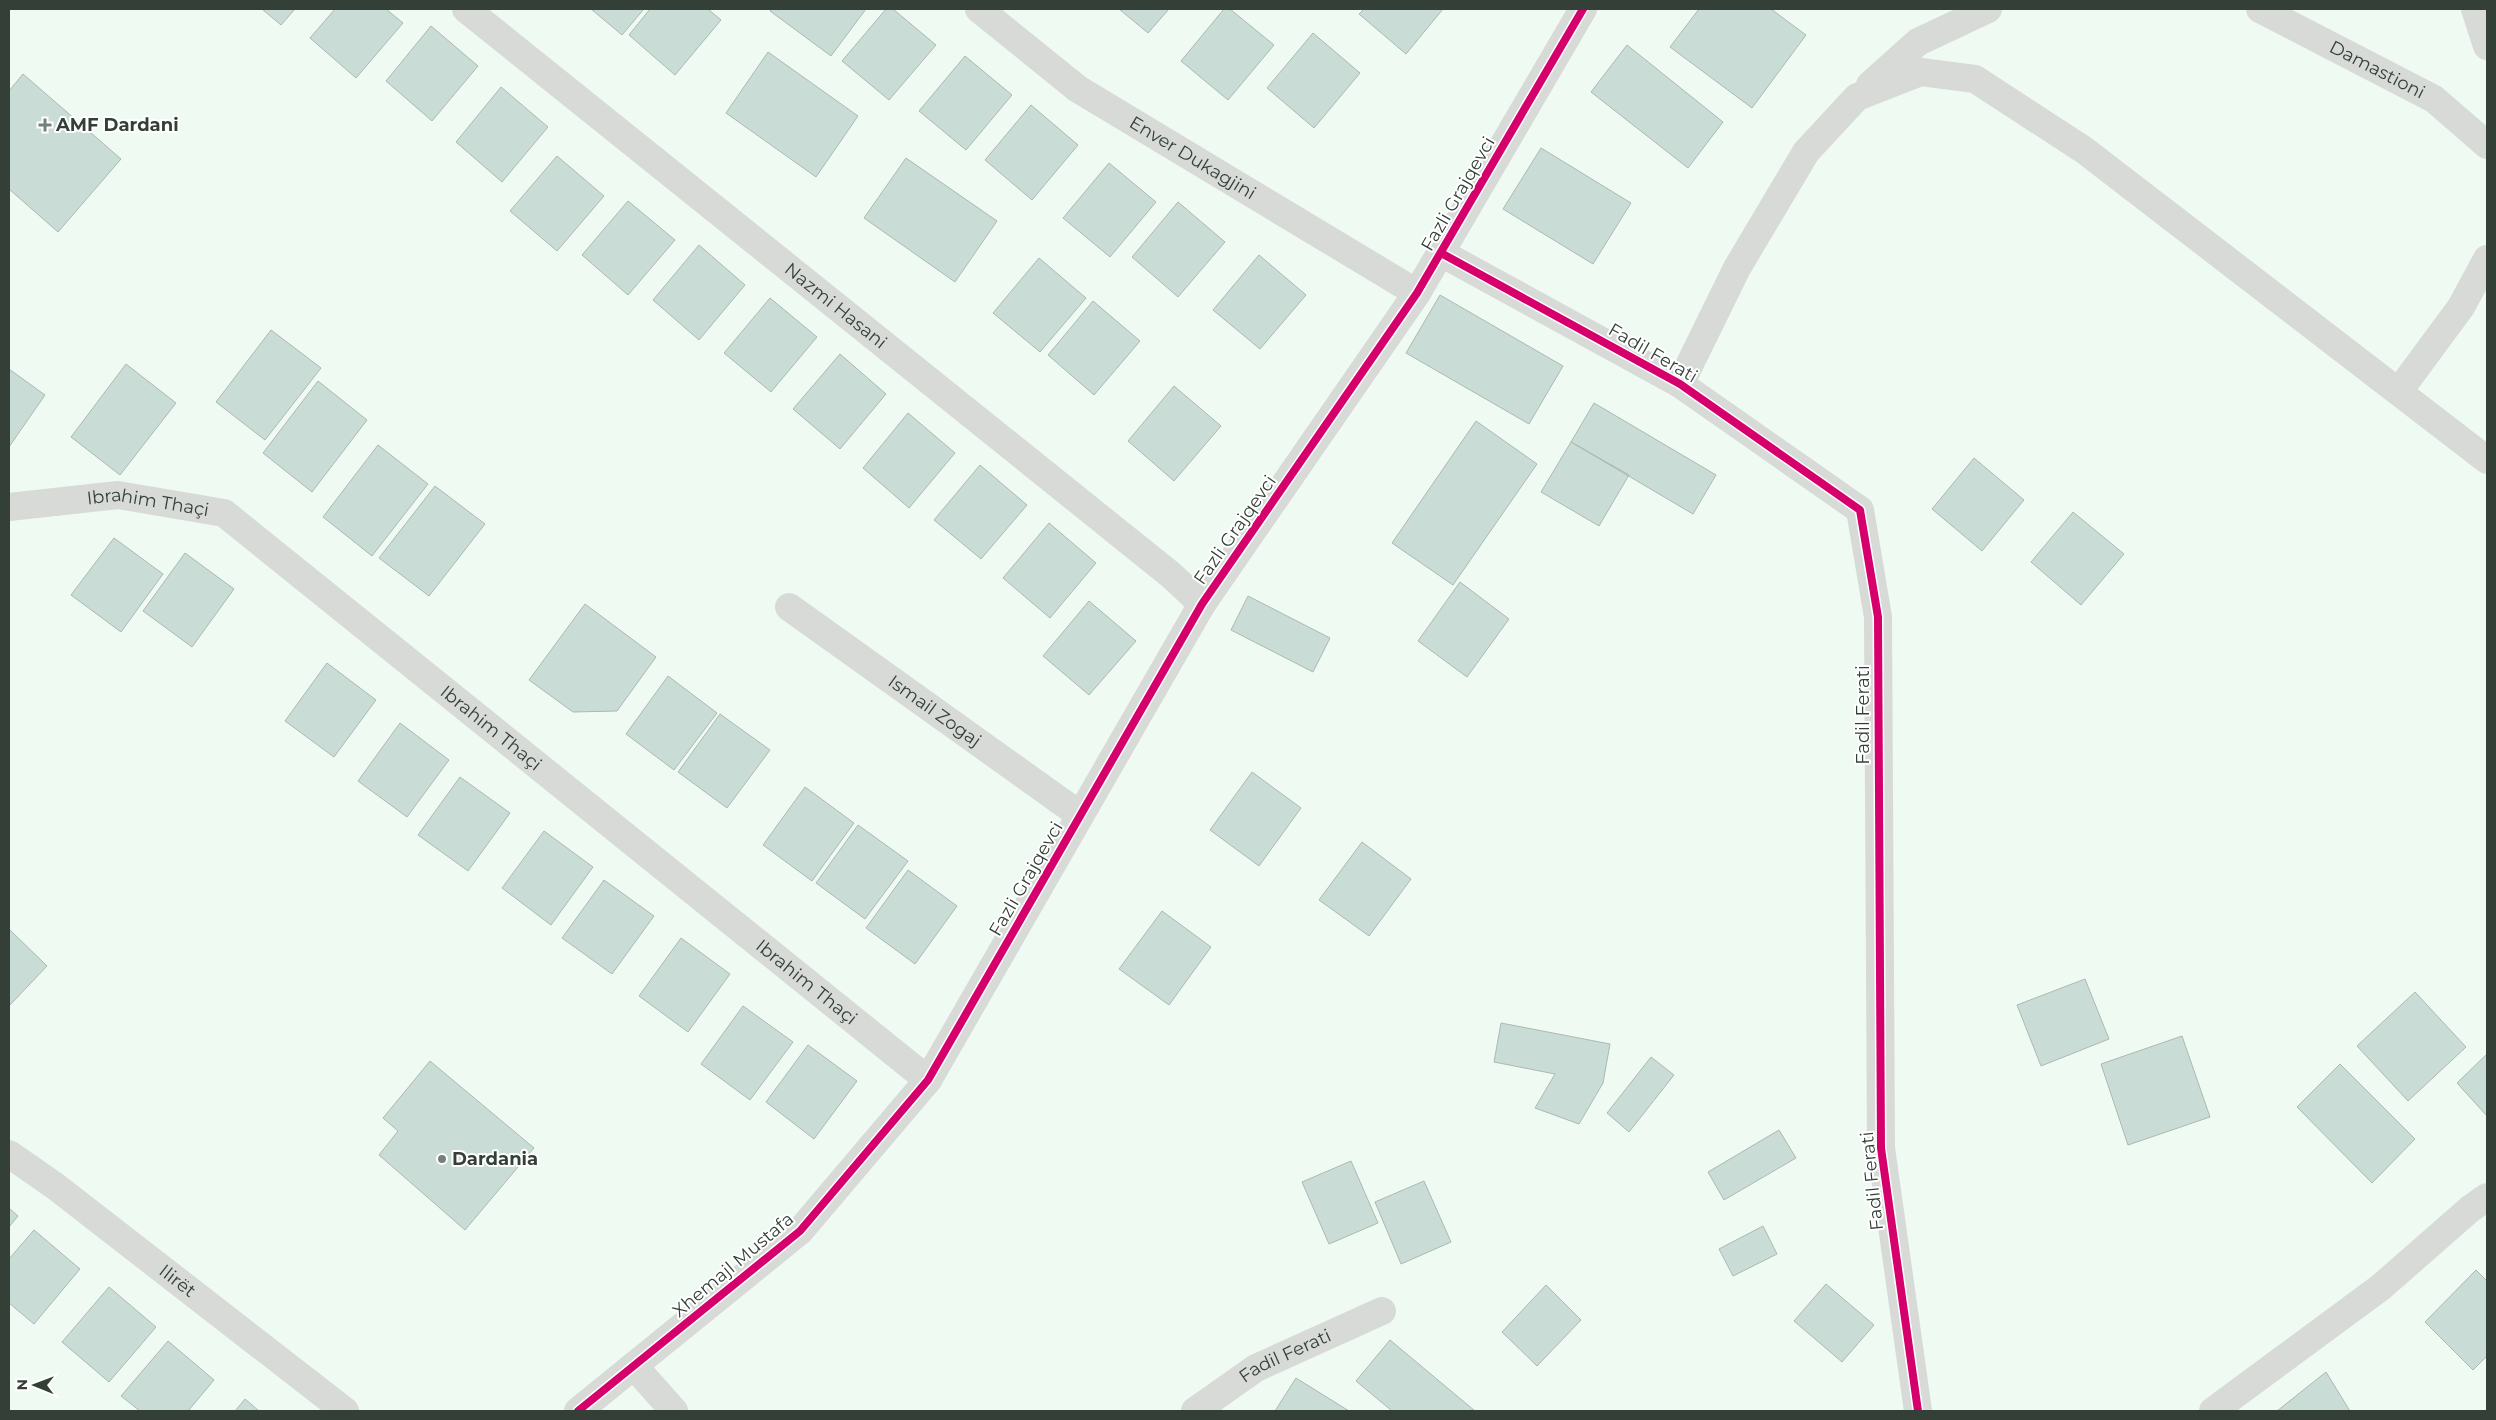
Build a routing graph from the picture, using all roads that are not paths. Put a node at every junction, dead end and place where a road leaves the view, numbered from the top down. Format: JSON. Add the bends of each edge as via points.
{"nodes":[{"id":1,"x":466,"y":9,"type":"edge"},
{"id":2,"x":979,"y":9,"type":"edge"},
{"id":3,"x":1583,"y":9,"type":"edge"},
{"id":4,"x":1988,"y":9,"type":"edge"},
{"id":5,"x":2260,"y":9,"type":"edge"},
{"id":6,"x":2475,"y":9,"type":"edge"},
{"id":7,"x":2487,"y":46,"type":"edge"},
{"id":8,"x":1857,"y":97,"type":"junction"},
{"id":9,"x":2487,"y":145,"type":"edge"},
{"id":10,"x":1441,"y":253,"type":"junction"},
{"id":11,"x":2487,"y":259,"type":"edge"},
{"id":12,"x":1417,"y":293,"type":"junction"},
{"id":13,"x":1680,"y":384,"type":"junction"},
{"id":14,"x":2399,"y":391,"type":"junction"},
{"id":15,"x":2487,"y":460,"type":"edge"},
{"id":16,"x":9,"y":507,"type":"edge"},
{"id":17,"x":1202,"y":604,"type":"junction"},
{"id":18,"x":789,"y":607,"type":"dead end"},
{"id":19,"x":1080,"y":815,"type":"junction"},
{"id":20,"x":928,"y":1080,"type":"junction"},
{"id":21,"x":9,"y":1154,"type":"edge"},
{"id":22,"x":2487,"y":1197,"type":"edge"},
{"id":23,"x":1382,"y":1311,"type":"dead end"},
{"id":24,"x":634,"y":1366,"type":"junction"},
{"id":25,"x":345,"y":1411,"type":"edge"},
{"id":26,"x":578,"y":1411,"type":"edge"},
{"id":27,"x":674,"y":1411,"type":"edge"},
{"id":28,"x":1195,"y":1411,"type":"edge"},
{"id":29,"x":1918,"y":1411,"type":"edge"},
{"id":30,"x":2213,"y":1411,"type":"edge"}],
"edges":[{"from":1,"to":17,"type":"street","name":"Nazmi Hasani","via":[[1171,575]]},
{"from":2,"to":12,"type":"street","name":"Enver Dukagjini","via":[[1078,89]]},
{"from":3,"to":10,"type":"street","name":"Fazli Grajqevci"},
{"from":4,"to":8,"type":"street","via":[[1918,42]]},
{"from":5,"to":9,"type":"street","name":"Damastioni","via":[[2434,100]]},
{"from":6,"to":7,"type":"street"},
{"from":8,"to":13,"type":"street","via":[[1806,152],[1737,268]]},
{"from":8,"to":14,"type":"street","via":[[1921,72],[1975,79],[2084,150]]},
{"from":10,"to":12,"type":"street","name":"Fazli Grajqevci"},
{"from":10,"to":13,"type":"street","name":"Fadil Ferati"},
{"from":11,"to":14,"type":"street","via":[[2461,307]]},
{"from":12,"to":17,"type":"street","name":"Fazli Grajqevci"},
{"from":13,"to":29,"type":"street","name":"Fadil Ferati","via":[[1860,510],[1878,617],[1881,1148]]},
{"from":14,"to":15,"type":"street"},
{"from":16,"to":20,"type":"street","name":"Ibrahim Thaçi","via":[[118,494],[224,513]]},
{"from":17,"to":19,"type":"street","name":"Fazli Grajqevci"},
{"from":18,"to":19,"type":"street","name":"Ismail Zogaj"},
{"from":19,"to":20,"type":"street","name":"Fazli Grajqevci"},
{"from":20,"to":24,"type":"street","name":"Xhemajl Mustafa","via":[[800,1231]]},
{"from":21,"to":25,"type":"street","name":"Ilirët","via":[[55,1186]]},
{"from":22,"to":30,"type":"street","via":[[2381,1287]]},
{"from":23,"to":28,"type":"street","name":"Fadil Ferati","via":[[1256,1368]]},
{"from":24,"to":26,"type":"street","name":"Xhemajl Mustafa"},
{"from":24,"to":27,"type":"street"}]}
